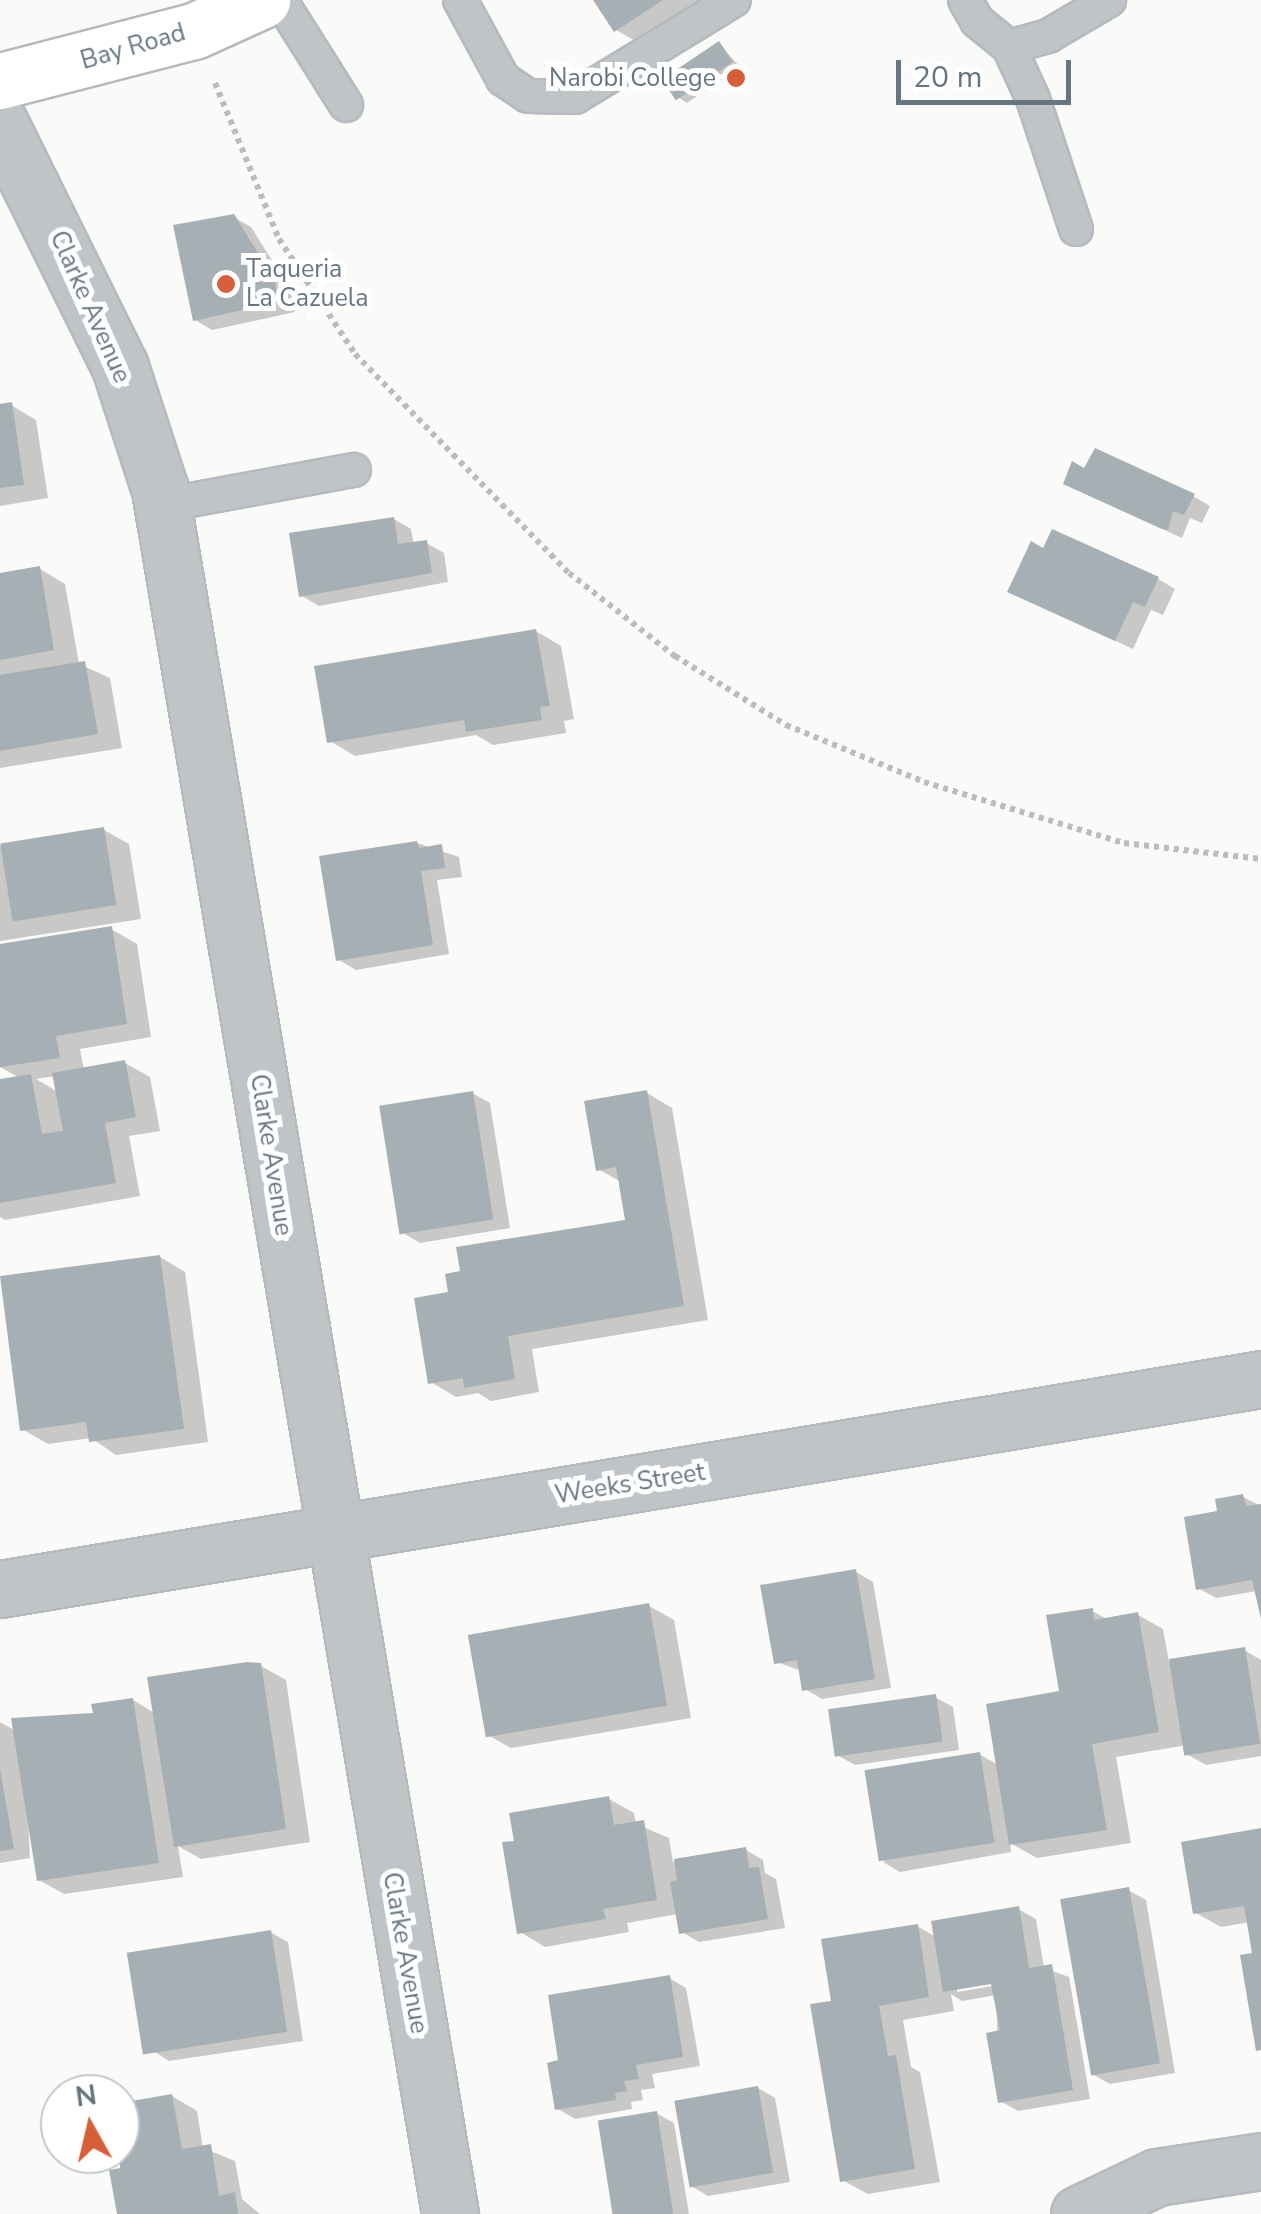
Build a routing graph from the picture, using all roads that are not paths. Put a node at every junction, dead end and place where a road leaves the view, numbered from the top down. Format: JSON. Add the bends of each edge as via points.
{"nodes":[{"id":1,"x":262,"y":0,"type":"edge"},
{"id":2,"x":280,"y":0,"type":"edge"},
{"id":3,"x":460,"y":0,"type":"edge"},
{"id":4,"x":734,"y":0,"type":"edge"},
{"id":5,"x":965,"y":0,"type":"edge"},
{"id":6,"x":1108,"y":0,"type":"edge"},
{"id":7,"x":1009,"y":46,"type":"junction"},
{"id":8,"x":0,"y":81,"type":"edge"},
{"id":9,"x":346,"y":106,"type":"dead end"},
{"id":10,"x":0,"y":124,"type":"edge"},
{"id":11,"x":1076,"y":230,"type":"dead end"},
{"id":12,"x":354,"y":470,"type":"dead end"},
{"id":13,"x":162,"y":505,"type":"junction"},
{"id":14,"x":1261,"y":1379,"type":"edge"},
{"id":15,"x":333,"y":1532,"type":"junction"},
{"id":16,"x":0,"y":1589,"type":"edge"},
{"id":17,"x":1261,"y":2161,"type":"edge"},
{"id":18,"x":450,"y":2214,"type":"edge"},
{"id":19,"x":1079,"y":2214,"type":"edge"}],
"edges":[{"from":1,"to":8,"type":"main road","name":"Bay Road","via":[[194,31]]},
{"from":2,"to":9,"type":"lane"},
{"from":3,"to":4,"type":"lane","via":[[502,78],[528,96],[575,97]]},
{"from":5,"to":7,"type":"lane","via":[[977,21]]},
{"from":6,"to":7,"type":"lane","via":[[1048,36]]},
{"from":7,"to":11,"type":"lane"},
{"from":10,"to":13,"type":"street","name":"Clarke Avenue","via":[[120,367]]},
{"from":12,"to":13,"type":"lane"},
{"from":13,"to":15,"type":"street","name":"Clarke Avenue"},
{"from":14,"to":15,"type":"street","name":"Weeks Street"},
{"from":15,"to":16,"type":"street","name":"Weeks Street"},
{"from":15,"to":18,"type":"street","name":"Clarke Avenue"},
{"from":17,"to":19,"type":"street","via":[[1157,2177]]}]}
